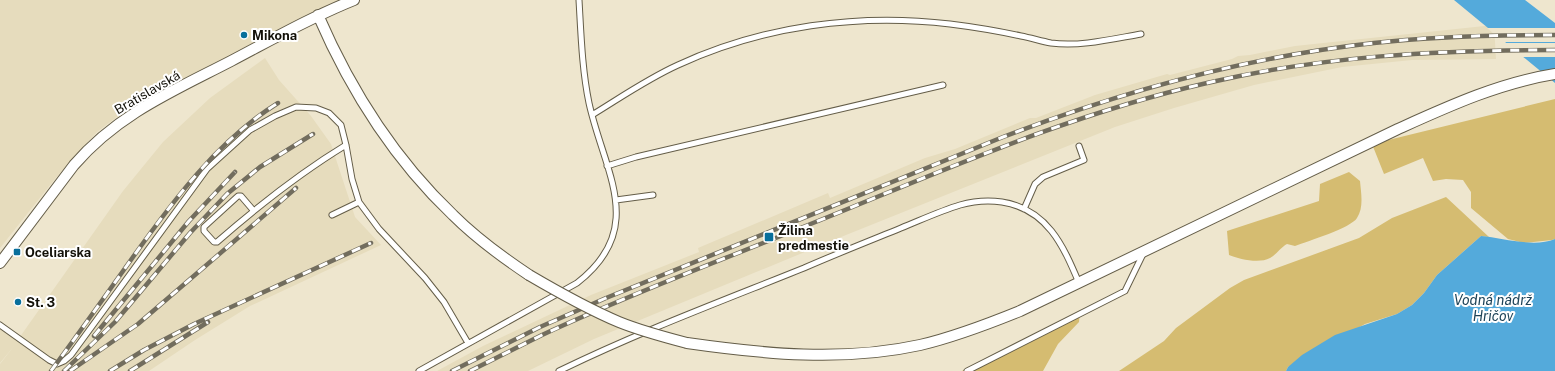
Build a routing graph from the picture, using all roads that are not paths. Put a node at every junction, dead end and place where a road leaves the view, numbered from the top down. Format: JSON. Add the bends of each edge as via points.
{"nodes":[{"id":1,"x":354,"y":0,"type":"edge"},
{"id":2,"x":578,"y":0,"type":"edge"},
{"id":3,"x":318,"y":16,"type":"junction"},
{"id":4,"x":1141,"y":34,"type":"dead end"},
{"id":5,"x":1555,"y":74,"type":"edge"},
{"id":6,"x":943,"y":85,"type":"dead end"},
{"id":7,"x":592,"y":115,"type":"junction"},
{"id":8,"x":346,"y":145,"type":"junction"},
{"id":9,"x":1079,"y":146,"type":"dead end"},
{"id":10,"x":607,"y":166,"type":"junction"},
{"id":11,"x":653,"y":195,"type":"dead end"},
{"id":12,"x":616,"y":200,"type":"junction"},
{"id":13,"x":359,"y":202,"type":"junction"},
{"id":14,"x":1024,"y":209,"type":"junction"},
{"id":15,"x":253,"y":210,"type":"junction"},
{"id":16,"x":332,"y":216,"type":"dead end"},
{"id":17,"x":1144,"y":252,"type":"junction"},
{"id":18,"x":0,"y":263,"type":"edge"},
{"id":19,"x":1079,"y":282,"type":"junction"},
{"id":20,"x":0,"y":325,"type":"edge"},
{"id":21,"x":468,"y":343,"type":"junction"},
{"id":22,"x":419,"y":371,"type":"edge"},
{"id":23,"x":559,"y":371,"type":"edge"},
{"id":24,"x":967,"y":371,"type":"edge"}],
"edges":[{"from":1,"to":3,"type":"street","name":"Bratislavská"},
{"from":2,"to":7,"type":"lane","via":[[585,84]]},
{"from":3,"to":18,"type":"street","name":"Bratislavská","via":[[148,104],[113,127],[74,165]]},
{"from":3,"to":19,"type":"street","bridge":true,"via":[[355,90],[377,124],[411,170],[453,216],[529,275],[566,297],[620,323],[687,344],[740,351],[834,355],[919,345],[985,325]]},
{"from":4,"to":7,"type":"lane","via":[[1095,42],[1052,43],[950,24],[901,20],[829,24],[771,33],[717,48],[643,83]]},
{"from":5,"to":17,"type":"street","via":[[1503,86],[1458,102]]},
{"from":6,"to":10,"type":"lane"},
{"from":7,"to":10,"type":"lane"},
{"from":8,"to":13,"type":"lane"},
{"from":8,"to":15,"type":"lane"},
{"from":8,"to":20,"type":"lane","via":[[341,125],[329,113],[316,108],[296,107],[250,130],[207,169],[71,355],[64,361],[57,364],[49,360]]},
{"from":9,"to":14,"type":"lane","via":[[1084,160],[1043,177],[1035,184]]},
{"from":10,"to":12,"type":"lane"},
{"from":11,"to":12,"type":"lane"},
{"from":12,"to":21,"type":"lane","via":[[616,226],[612,241],[604,257],[591,272],[577,283]]},
{"from":13,"to":16,"type":"lane"},
{"from":13,"to":21,"type":"lane","via":[[379,229],[444,302]]},
{"from":14,"to":19,"type":"lane","via":[[1056,235]]},
{"from":14,"to":23,"type":"lane","via":[[1006,203],[976,201],[947,210],[640,334]]},
{"from":15,"to":15,"type":"lane","via":[[217,242],[204,231],[204,227],[238,196],[241,196]]},
{"from":17,"to":19,"type":"street"},
{"from":17,"to":24,"type":"lane","via":[[1125,291]]},
{"from":21,"to":22,"type":"lane"}]}
